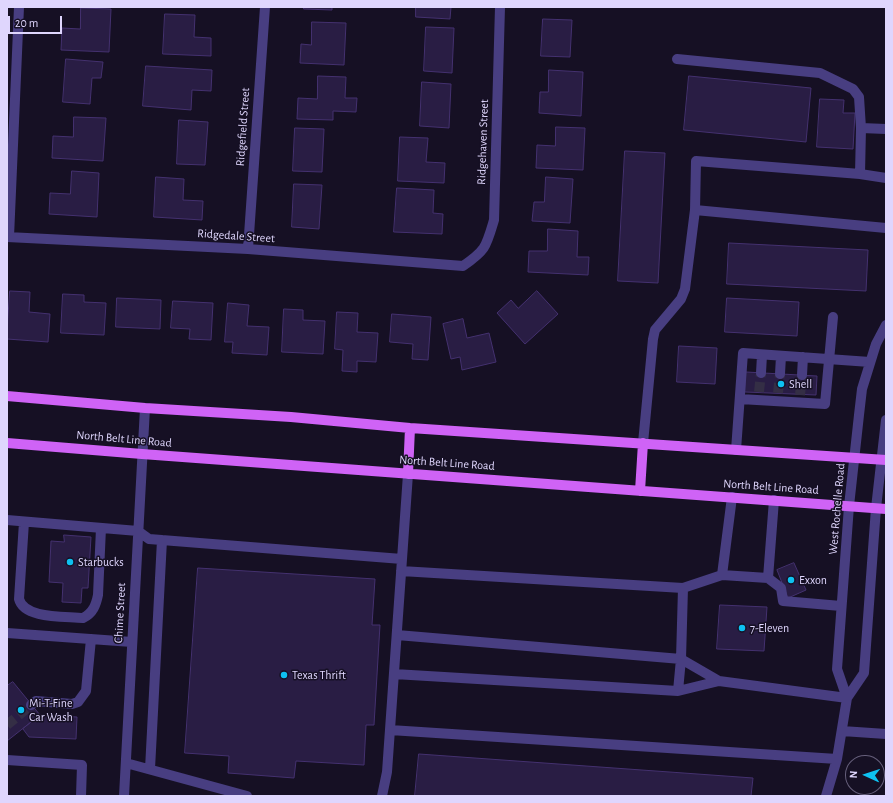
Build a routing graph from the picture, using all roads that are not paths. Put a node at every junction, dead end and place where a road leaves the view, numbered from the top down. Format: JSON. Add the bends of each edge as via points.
{"nodes":[{"id":1,"x":19,"y":7,"type":"edge"},
{"id":2,"x":265,"y":7,"type":"edge"},
{"id":3,"x":500,"y":7,"type":"edge"},
{"id":4,"x":677,"y":58,"type":"dead end"},
{"id":5,"x":861,"y":128,"type":"junction"},
{"id":6,"x":886,"y":129,"type":"edge"},
{"id":7,"x":860,"y":174,"type":"junction"},
{"id":8,"x":886,"y":178,"type":"edge"},
{"id":9,"x":695,"y":210,"type":"junction"},
{"id":10,"x":886,"y":228,"type":"edge"},
{"id":11,"x":8,"y":237,"type":"edge"},
{"id":12,"x":248,"y":249,"type":"junction"},
{"id":13,"x":463,"y":266,"type":"joint"},
{"id":14,"x":833,"y":317,"type":"dead end"},
{"id":15,"x":886,"y":325,"type":"edge"},
{"id":16,"x":762,"y":355,"type":"junction"},
{"id":17,"x":781,"y":356,"type":"junction"},
{"id":18,"x":803,"y":357,"type":"junction"},
{"id":19,"x":829,"y":359,"type":"junction"},
{"id":20,"x":870,"y":362,"type":"junction"},
{"id":21,"x":761,"y":373,"type":"tunnel mouth"},
{"id":22,"x":780,"y":374,"type":"tunnel mouth"},
{"id":23,"x":802,"y":375,"type":"tunnel mouth"},
{"id":24,"x":7,"y":396,"type":"edge"},
{"id":25,"x":740,"y":400,"type":"junction"},
{"id":26,"x":145,"y":408,"type":"junction"},
{"id":27,"x":886,"y":420,"type":"edge"},
{"id":28,"x":410,"y":428,"type":"junction"},
{"id":29,"x":7,"y":442,"type":"edge"},
{"id":30,"x":643,"y":443,"type":"junction"},
{"id":31,"x":736,"y":450,"type":"junction"},
{"id":32,"x":142,"y":454,"type":"junction"},
{"id":33,"x":854,"y":458,"type":"junction"},
{"id":34,"x":884,"y":460,"type":"edge"},
{"id":35,"x":408,"y":474,"type":"junction"},
{"id":36,"x":640,"y":491,"type":"junction"},
{"id":37,"x":732,"y":497,"type":"junction"},
{"id":38,"x":774,"y":500,"type":"junction"},
{"id":39,"x":849,"y":506,"type":"junction"},
{"id":40,"x":881,"y":508,"type":"edge"},
{"id":41,"x":7,"y":520,"type":"edge"},
{"id":42,"x":24,"y":522,"type":"junction"},
{"id":43,"x":101,"y":528,"type":"junction"},
{"id":44,"x":138,"y":531,"type":"junction"},
{"id":45,"x":162,"y":540,"type":"junction"},
{"id":46,"x":402,"y":559,"type":"junction"},
{"id":47,"x":401,"y":571,"type":"junction"},
{"id":48,"x":722,"y":575,"type":"junction"},
{"id":49,"x":768,"y":578,"type":"junction"},
{"id":50,"x":683,"y":588,"type":"junction"},
{"id":51,"x":842,"y":606,"type":"junction"},
{"id":52,"x":7,"y":633,"type":"edge"},
{"id":53,"x":397,"y":635,"type":"junction"},
{"id":54,"x":91,"y":639,"type":"junction"},
{"id":55,"x":132,"y":642,"type":"junction"},
{"id":56,"x":681,"y":659,"type":"junction"},
{"id":57,"x":394,"y":674,"type":"junction"},
{"id":58,"x":718,"y":680,"type":"junction"},
{"id":59,"x":678,"y":691,"type":"junction"},
{"id":60,"x":847,"y":698,"type":"junction"},
{"id":61,"x":31,"y":705,"type":"tunnel mouth"},
{"id":62,"x":390,"y":730,"type":"junction"},
{"id":63,"x":842,"y":731,"type":"junction"},
{"id":64,"x":886,"y":734,"type":"edge"},
{"id":65,"x":837,"y":759,"type":"junction"},
{"id":66,"x":7,"y":760,"type":"edge"},
{"id":67,"x":126,"y":763,"type":"junction"},
{"id":68,"x":150,"y":769,"type":"junction"},
{"id":69,"x":81,"y":796,"type":"edge"},
{"id":70,"x":124,"y":796,"type":"edge"},
{"id":71,"x":246,"y":796,"type":"edge"},
{"id":72,"x":382,"y":796,"type":"edge"},
{"id":73,"x":826,"y":796,"type":"edge"}],
"edges":[{"from":1,"to":11,"type":"street"},
{"from":2,"to":12,"type":"street","name":"Ridgefield Street"},
{"from":3,"to":13,"type":"street","name":"Ridgehaven Street","via":[[494,220],[487,244],[480,254]]},
{"from":4,"to":5,"type":"street","via":[[820,73],[853,89],[859,97]]},
{"from":5,"to":6,"type":"street"},
{"from":5,"to":7,"type":"street"},
{"from":7,"to":8,"type":"street"},
{"from":7,"to":9,"type":"street","via":[[696,161]]},
{"from":9,"to":10,"type":"street"},
{"from":9,"to":30,"type":"street","via":[[685,289],[681,299],[655,330]]},
{"from":11,"to":12,"type":"street","name":"Ridgedale Street"},
{"from":12,"to":13,"type":"street","name":"Ridgedale Street"},
{"from":14,"to":19,"type":"street"},
{"from":15,"to":20,"type":"street","name":"West Rochelle Road"},
{"from":16,"to":17,"type":"street"},
{"from":16,"to":21,"type":"street"},
{"from":16,"to":25,"type":"street","via":[[743,354]]},
{"from":17,"to":18,"type":"street"},
{"from":17,"to":22,"type":"street"},
{"from":18,"to":19,"type":"street"},
{"from":18,"to":23,"type":"street"},
{"from":19,"to":20,"type":"street"},
{"from":19,"to":25,"type":"street","via":[[825,404],[800,398],[759,396]]},
{"from":20,"to":33,"type":"street","name":"West Rochelle Road","via":[[862,389]]},
{"from":24,"to":26,"type":"main road"},
{"from":25,"to":31,"type":"street"},
{"from":26,"to":28,"type":"main road","via":[[291,417]]},
{"from":26,"to":32,"type":"street","name":"Chime Street"},
{"from":27,"to":34,"type":"street","name":"West Rochelle Road"},
{"from":28,"to":30,"type":"main road"},
{"from":28,"to":35,"type":"main road"},
{"from":29,"to":32,"type":"main road","name":"North Belt Line Road"},
{"from":30,"to":31,"type":"main road"},
{"from":30,"to":36,"type":"main road"},
{"from":31,"to":33,"type":"main road"},
{"from":32,"to":35,"type":"main road","name":"North Belt Line Road"},
{"from":32,"to":44,"type":"street","name":"Chime Street"},
{"from":33,"to":34,"type":"main road"},
{"from":33,"to":39,"type":"street","name":"West Rochelle Road"},
{"from":34,"to":40,"type":"street","name":"West Rochelle Road"},
{"from":35,"to":36,"type":"main road","name":"North Belt Line Road"},
{"from":35,"to":46,"type":"street"},
{"from":36,"to":37,"type":"main road","name":"North Belt Line Road"},
{"from":37,"to":38,"type":"main road","name":"North Belt Line Road"},
{"from":37,"to":48,"type":"street"},
{"from":38,"to":39,"type":"main road","name":"North Belt Line Road"},
{"from":38,"to":49,"type":"street"},
{"from":39,"to":40,"type":"main road","name":"North Belt Line Road"},
{"from":39,"to":51,"type":"street","name":"West Rochelle Road"},
{"from":40,"to":60,"type":"street","name":"West Rochelle Road","via":[[864,673]]},
{"from":41,"to":42,"type":"street"},
{"from":42,"to":43,"type":"street"},
{"from":42,"to":43,"type":"street","via":[[20,604],[31,612],[83,618],[89,615],[97,602]]},
{"from":43,"to":44,"type":"street"},
{"from":44,"to":45,"type":"street","via":[[149,539]]},
{"from":44,"to":55,"type":"street","name":"Chime Street"},
{"from":45,"to":46,"type":"street"},
{"from":45,"to":68,"type":"street"},
{"from":46,"to":47,"type":"street"},
{"from":47,"to":50,"type":"street"},
{"from":47,"to":53,"type":"street"},
{"from":48,"to":49,"type":"street"},
{"from":48,"to":50,"type":"street"},
{"from":49,"to":51,"type":"street","via":[[781,588],[783,601]]},
{"from":50,"to":56,"type":"street"},
{"from":51,"to":60,"type":"street","name":"West Rochelle Road","via":[[837,669]]},
{"from":52,"to":54,"type":"street"},
{"from":53,"to":56,"type":"street"},
{"from":53,"to":57,"type":"street"},
{"from":54,"to":55,"type":"street"},
{"from":54,"to":61,"type":"street","via":[[86,691],[78,702],[72,704],[36,701]]},
{"from":55,"to":67,"type":"street","name":"Chime Street"},
{"from":56,"to":58,"type":"street"},
{"from":56,"to":59,"type":"street"},
{"from":57,"to":59,"type":"street"},
{"from":57,"to":62,"type":"street"},
{"from":58,"to":59,"type":"street"},
{"from":58,"to":60,"type":"street"},
{"from":60,"to":63,"type":"street","name":"West Rochelle Road"},
{"from":62,"to":65,"type":"street"},
{"from":62,"to":72,"type":"street","via":[[387,772]]},
{"from":63,"to":64,"type":"street"},
{"from":63,"to":65,"type":"street","name":"West Rochelle Road"},
{"from":65,"to":73,"type":"street","name":"West Rochelle Road"},
{"from":66,"to":69,"type":"street","via":[[82,765]]},
{"from":67,"to":68,"type":"street"},
{"from":67,"to":70,"type":"street","name":"Chime Street"},
{"from":68,"to":71,"type":"street"}]}
